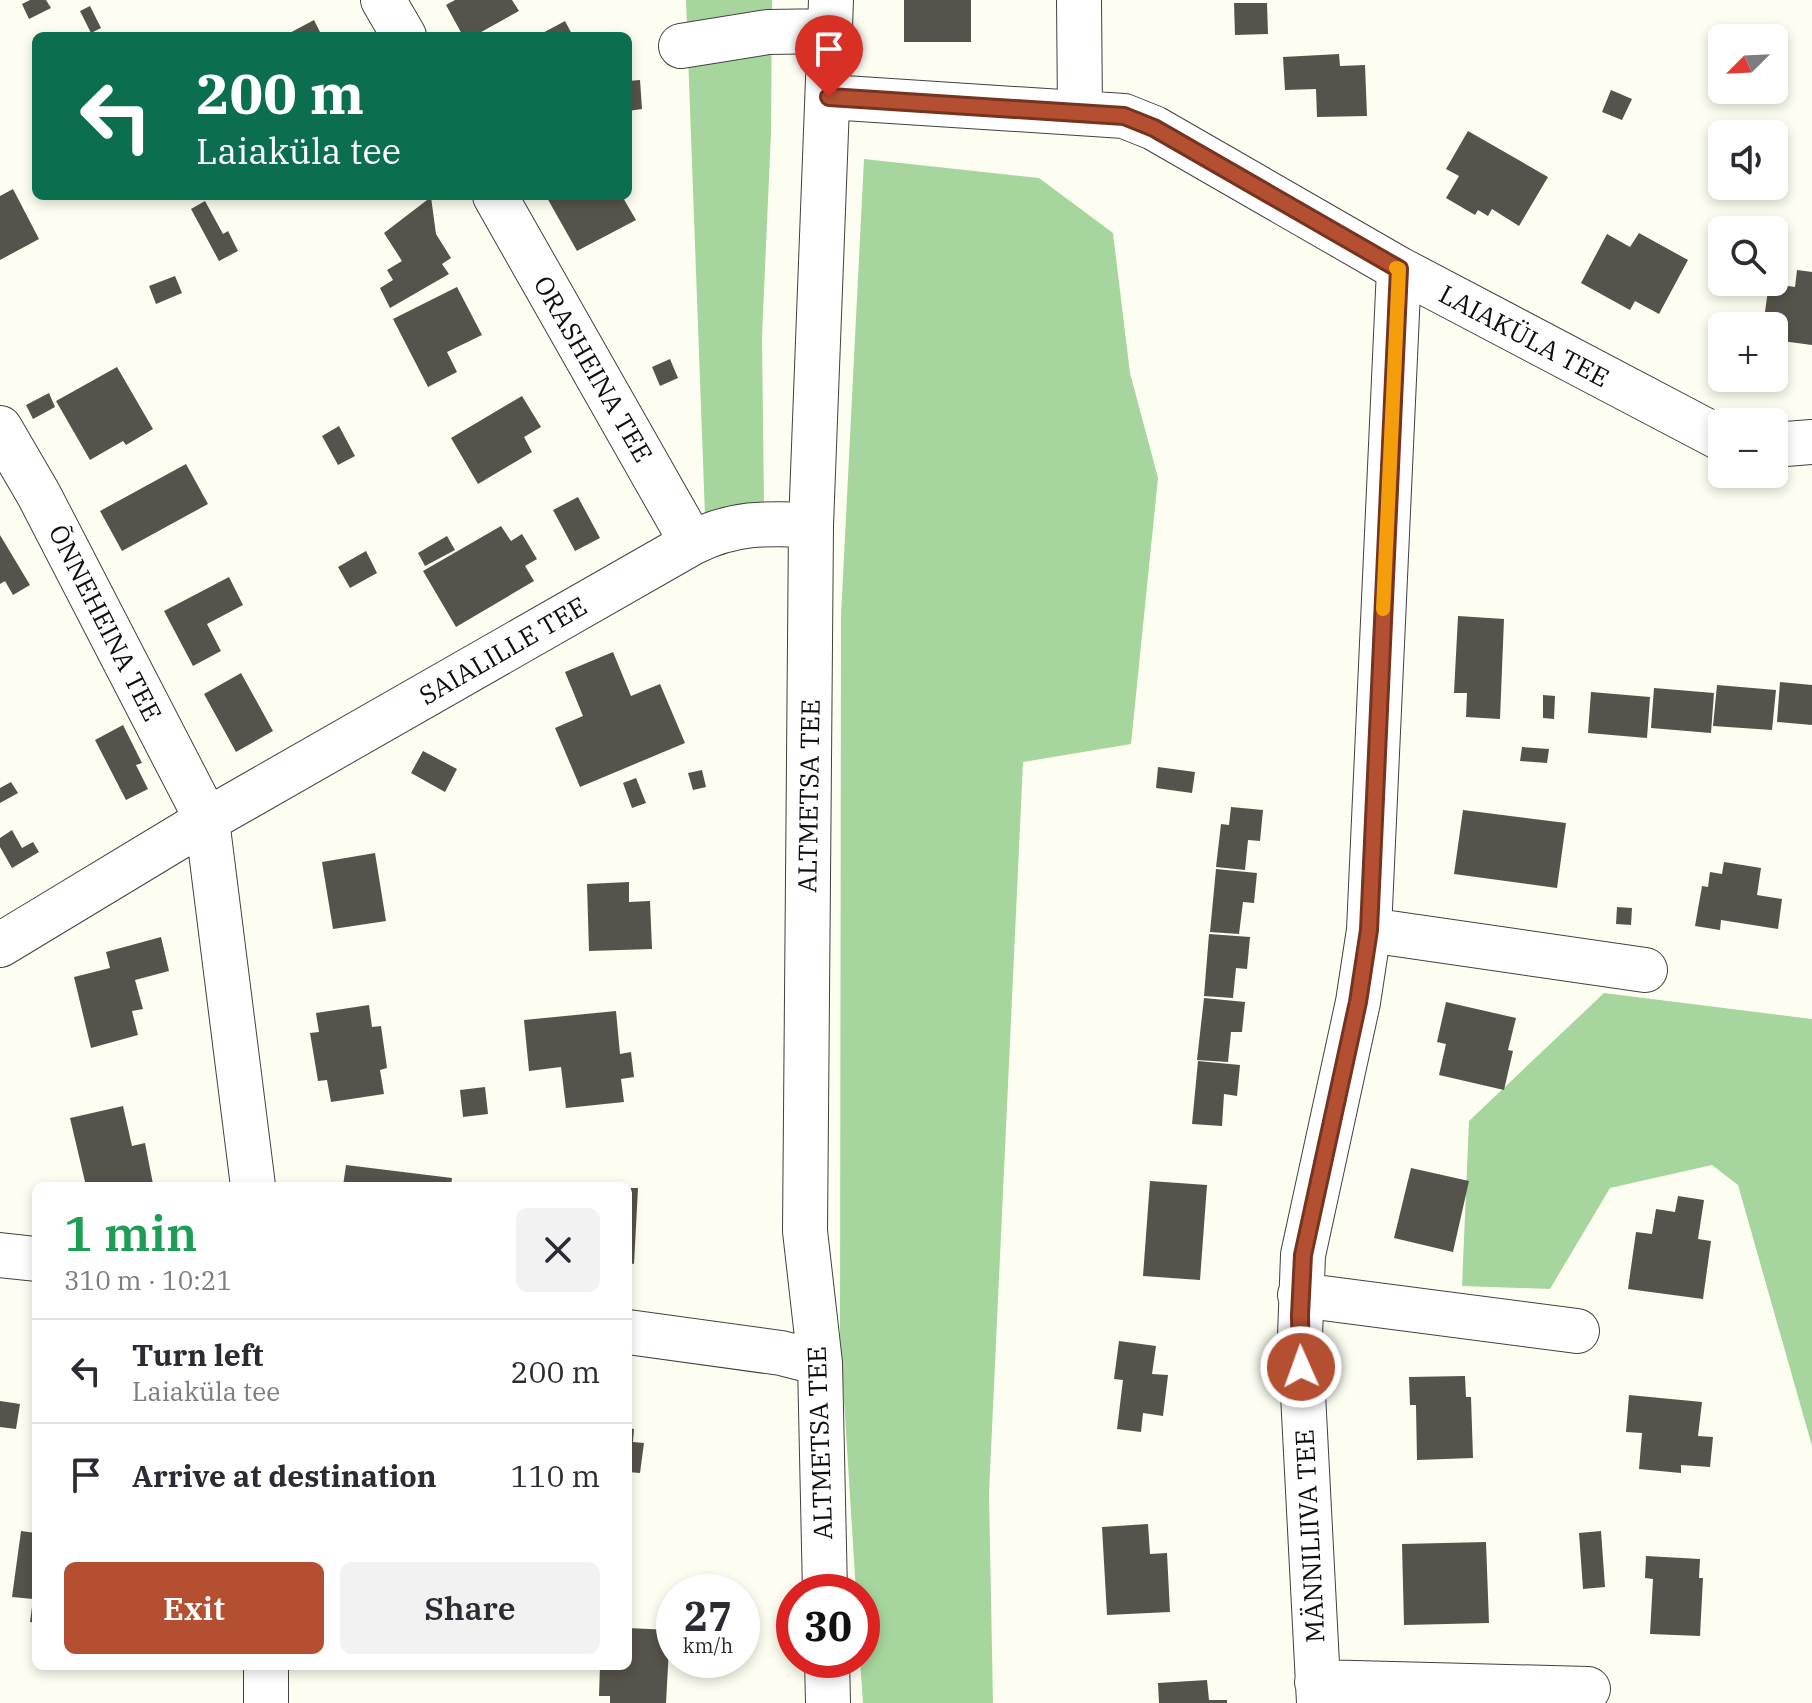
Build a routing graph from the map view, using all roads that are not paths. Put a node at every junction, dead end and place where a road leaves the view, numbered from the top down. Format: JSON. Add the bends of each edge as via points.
{"nodes":[{"id":1,"x":383,"y":0,"type":"edge"},
{"id":2,"x":1079,"y":0,"type":"edge"},
{"id":3,"x":831,"y":15,"type":"edge"},
{"id":4,"x":402,"y":32,"type":"edge"},
{"id":5,"x":681,"y":46,"type":"dead end"},
{"id":6,"x":829,"y":97,"type":"junction"},
{"id":7,"x":1080,"y":112,"type":"junction"},
{"id":8,"x":497,"y":200,"type":"edge"},
{"id":9,"x":1399,"y":269,"type":"junction"},
{"id":10,"x":0,"y":428,"type":"edge"},
{"id":11,"x":1708,"y":434,"type":"edge"},
{"id":12,"x":1812,"y":442,"type":"edge"},
{"id":13,"x":1788,"y":444,"type":"edge"},
{"id":14,"x":811,"y":525,"type":"junction"},
{"id":15,"x":692,"y":543,"type":"junction"},
{"id":16,"x":207,"y":820,"type":"junction"},
{"id":17,"x":1369,"y":930,"type":"junction"},
{"id":18,"x":0,"y":945,"type":"edge"},
{"id":19,"x":1645,"y":970,"type":"dead end"},
{"id":20,"x":252,"y":1182,"type":"edge"},
{"id":21,"x":0,"y":1255,"type":"edge"},
{"id":22,"x":32,"y":1259,"type":"edge"},
{"id":23,"x":1300,"y":1295,"type":"junction"},
{"id":24,"x":1577,"y":1331,"type":"dead end"},
{"id":25,"x":632,"y":1333,"type":"edge"},
{"id":26,"x":820,"y":1363,"type":"junction"},
{"id":27,"x":825,"y":1574,"type":"edge"},
{"id":28,"x":266,"y":1670,"type":"edge"},
{"id":29,"x":827,"y":1678,"type":"edge"},
{"id":30,"x":1588,"y":1689,"type":"dead end"},
{"id":31,"x":1318,"y":1692,"type":"edge"},
{"id":32,"x":266,"y":1703,"type":"edge"},
{"id":33,"x":828,"y":1703,"type":"edge"}],
"edges":[{"from":1,"to":4,"type":"street"},
{"from":2,"to":7,"type":"street"},
{"from":3,"to":5,"type":"street"},
{"from":3,"to":6,"type":"street","name":"ALTMETSA TEE"},
{"from":6,"to":7,"type":"street","name":"LAIAKÜLA TEE"},
{"from":6,"to":14,"type":"street","name":"ALTMETSA TEE"},
{"from":7,"to":9,"type":"street","name":"LAIAKÜLA TEE","via":[[1124,116],[1154,128]]},
{"from":8,"to":15,"type":"street","name":"ORASHEINA TEE"},
{"from":9,"to":11,"type":"street","name":"LAIAKÜLA TEE"},
{"from":9,"to":17,"type":"street","name":"MÄNNILIIVA TEE"},
{"from":10,"to":16,"type":"street","name":"ÕNNEHEINA TEE"},
{"from":12,"to":13,"type":"street"},
{"from":14,"to":15,"type":"street","name":"SAIALILLE TEE","via":[[751,523],[717,530]]},
{"from":14,"to":26,"type":"street","name":"ALTMETSA TEE","via":[[805,1231]]},
{"from":15,"to":16,"type":"street","name":"SAIALILLE TEE"},
{"from":16,"to":18,"type":"street","name":"SAIALILLE TEE"},
{"from":16,"to":20,"type":"street"},
{"from":17,"to":19,"type":"street"},
{"from":17,"to":23,"type":"street","name":"MÄNNILIIVA TEE","via":[[1303,1255]]},
{"from":21,"to":22,"type":"street"},
{"from":23,"to":24,"type":"street"},
{"from":23,"to":31,"type":"street","name":"MÄNNILIIVA TEE"},
{"from":25,"to":26,"type":"street"},
{"from":26,"to":27,"type":"street","name":"ALTMETSA TEE"},
{"from":28,"to":32,"type":"street"},
{"from":29,"to":33,"type":"street"},
{"from":30,"to":31,"type":"street","name":"MÄNNILIIVA TEE"}]}
